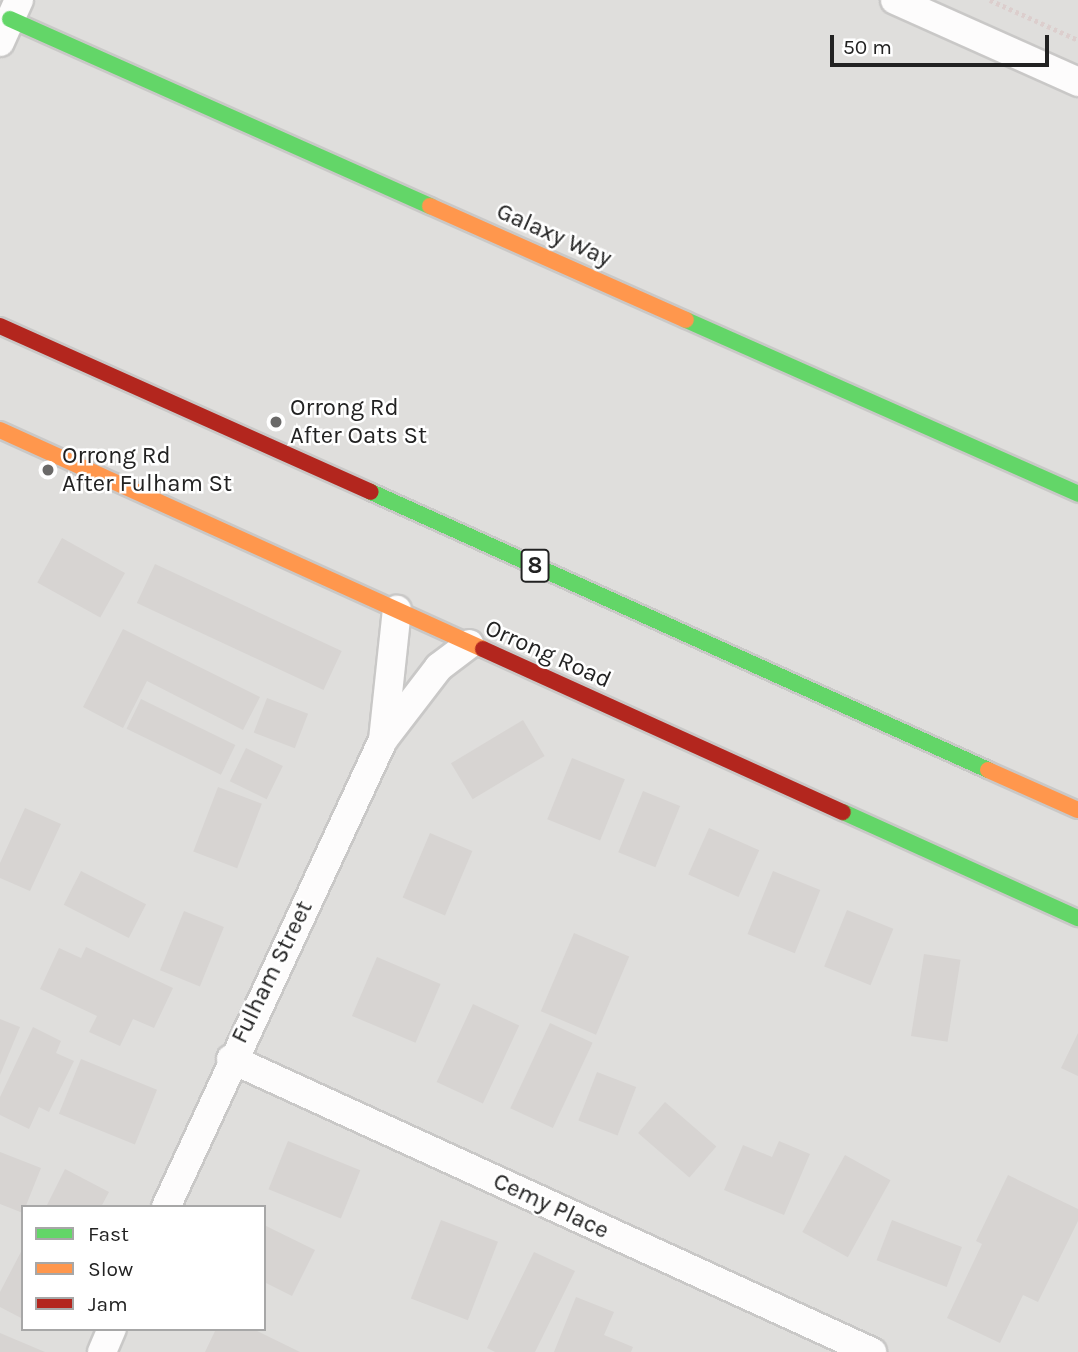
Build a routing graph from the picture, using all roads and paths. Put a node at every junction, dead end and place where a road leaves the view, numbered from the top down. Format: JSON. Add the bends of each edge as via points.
{"nodes":[{"id":1,"x":895,"y":0,"type":"edge"},
{"id":2,"x":989,"y":0,"type":"edge"},
{"id":3,"x":10,"y":20,"type":"edge"},
{"id":4,"x":1078,"y":40,"type":"edge"},
{"id":5,"x":1078,"y":82,"type":"edge"},
{"id":6,"x":0,"y":326,"type":"edge"},
{"id":7,"x":0,"y":430,"type":"edge"},
{"id":8,"x":1078,"y":494,"type":"edge"},
{"id":9,"x":397,"y":610,"type":"junction"},
{"id":10,"x":469,"y":644,"type":"junction"},
{"id":11,"x":383,"y":740,"type":"junction"},
{"id":12,"x":1078,"y":810,"type":"edge"},
{"id":13,"x":1078,"y":918,"type":"edge"},
{"id":14,"x":231,"y":1059,"type":"junction"},
{"id":15,"x":167,"y":1205,"type":"edge"},
{"id":16,"x":111,"y":1331,"type":"edge"},
{"id":17,"x":102,"y":1352,"type":"edge"},
{"id":18,"x":872,"y":1352,"type":"edge"}],
"edges":[{"from":1,"to":5,"type":"street"},
{"from":2,"to":4,"type":"path"},
{"from":3,"to":8,"type":"main road","name":"Galaxy Way"},
{"from":6,"to":12,"type":"main road","number":"8"},
{"from":7,"to":9,"type":"main road","name":"Orrong Road"},
{"from":9,"to":10,"type":"main road","name":"Orrong Road"},
{"from":9,"to":11,"type":"street","name":"Fulham Street"},
{"from":10,"to":11,"type":"street","name":"Fulham Street","via":[[439,667]]},
{"from":10,"to":13,"type":"main road","name":"Orrong Road"},
{"from":11,"to":14,"type":"street","name":"Fulham Street"},
{"from":14,"to":15,"type":"street","name":"Fulham Street"},
{"from":14,"to":18,"type":"street","name":"Cemy Place"},
{"from":16,"to":17,"type":"street"}]}
